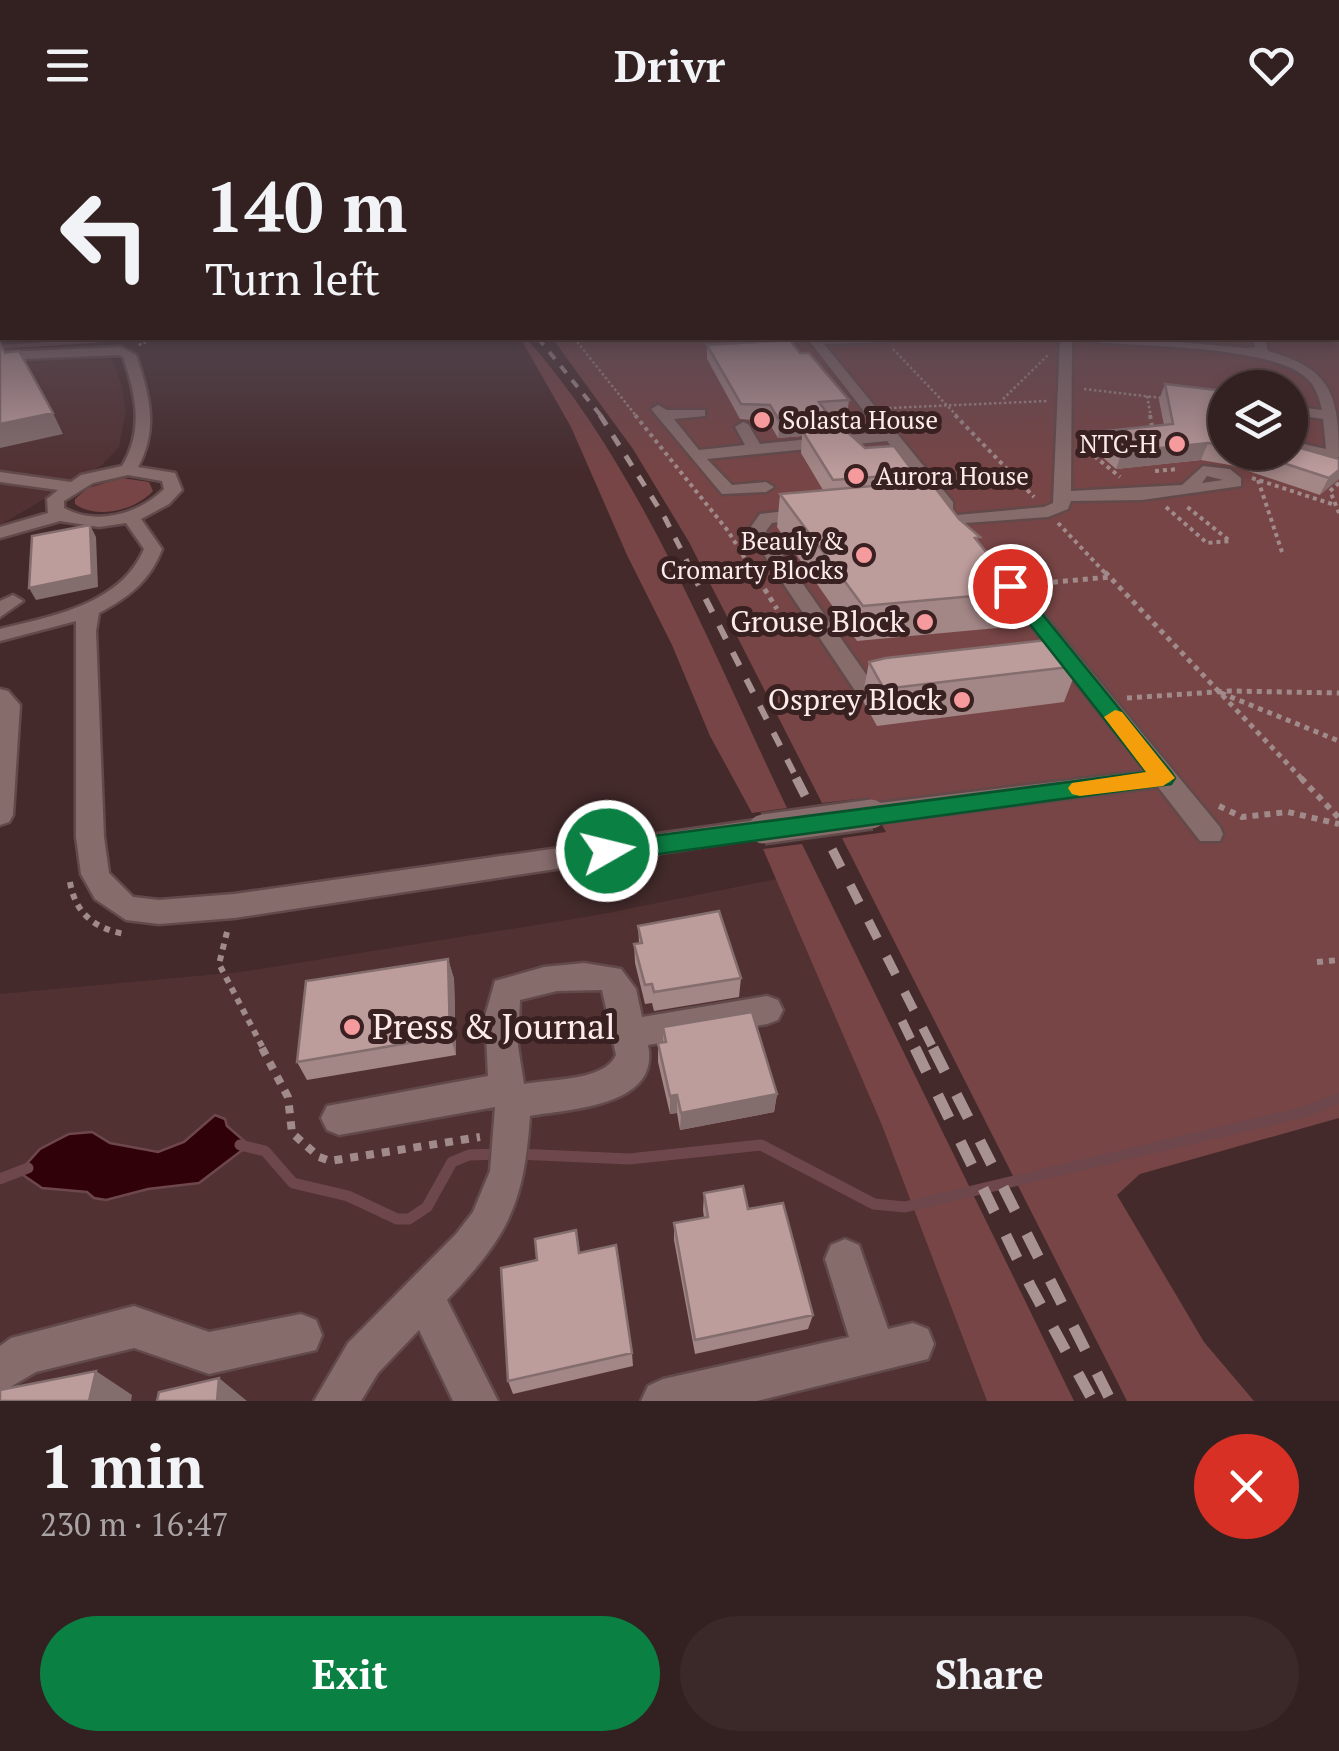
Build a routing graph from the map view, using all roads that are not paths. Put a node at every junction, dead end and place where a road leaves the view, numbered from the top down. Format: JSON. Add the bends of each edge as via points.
{"nodes":[{"id":1,"x":53,"y":354,"type":"edge"},
{"id":2,"x":127,"y":354,"type":"edge"},
{"id":3,"x":826,"y":354,"type":"edge"},
{"id":4,"x":1065,"y":354,"type":"edge"},
{"id":5,"x":1278,"y":354,"type":"edge"},
{"id":6,"x":0,"y":356,"type":"edge"},
{"id":7,"x":1308,"y":412,"type":"edge"},
{"id":8,"x":700,"y":413,"type":"dead end"},
{"id":9,"x":1327,"y":414,"type":"junction"},
{"id":10,"x":742,"y":426,"type":"edge"},
{"id":11,"x":712,"y":430,"type":"dead end"},
{"id":12,"x":892,"y":436,"type":"junction"},
{"id":13,"x":802,"y":444,"type":"junction"},
{"id":14,"x":721,"y":452,"type":"junction"},
{"id":15,"x":1308,"y":452,"type":"edge"},
{"id":16,"x":754,"y":457,"type":"junction"},
{"id":17,"x":811,"y":460,"type":"edge"},
{"id":18,"x":701,"y":462,"type":"junction"},
{"id":19,"x":128,"y":470,"type":"junction"},
{"id":20,"x":0,"y":478,"type":"edge"},
{"id":21,"x":766,"y":486,"type":"dead end"},
{"id":22,"x":1224,"y":486,"type":"dead end"},
{"id":23,"x":70,"y":487,"type":"junction"},
{"id":24,"x":1062,"y":495,"type":"junction"},
{"id":25,"x":942,"y":509,"type":"junction"},
{"id":26,"x":832,"y":511,"type":"edge"},
{"id":27,"x":60,"y":515,"type":"junction"},
{"id":28,"x":130,"y":515,"type":"junction"},
{"id":29,"x":0,"y":532,"type":"edge"},
{"id":30,"x":89,"y":610,"type":"junction"},
{"id":31,"x":0,"y":635,"type":"edge"},
{"id":32,"x":883,"y":665,"type":"edge"},
{"id":33,"x":850,"y":668,"type":"junction"},
{"id":34,"x":866,"y":690,"type":"dead end"},
{"id":35,"x":0,"y":696,"type":"edge"},
{"id":36,"x":1169,"y":785,"type":"junction"},
{"id":37,"x":0,"y":815,"type":"edge"},
{"id":38,"x":1210,"y":834,"type":"dead end"},
{"id":39,"x":767,"y":1010,"type":"dead end"},
{"id":40,"x":629,"y":1034,"type":"junction"},
{"id":41,"x":339,"y":1118,"type":"dead end"},
{"id":42,"x":510,"y":1127,"type":"junction"},
{"id":43,"x":845,"y":1260,"type":"dead end"},
{"id":44,"x":419,"y":1298,"type":"junction"},
{"id":45,"x":302,"y":1334,"type":"dead end"},
{"id":46,"x":0,"y":1372,"type":"edge"},
{"id":47,"x":336,"y":1401,"type":"edge"},
{"id":48,"x":476,"y":1401,"type":"edge"},
{"id":49,"x":664,"y":1401,"type":"edge"}],
"edges":[{"from":1,"to":6,"type":"street"},
{"from":2,"to":19,"type":"street","via":[[146,405]]},
{"from":3,"to":12,"type":"street"},
{"from":4,"to":24,"type":"street"},
{"from":5,"to":9,"type":"street","via":[[1316,375]]},
{"from":7,"to":9,"type":"street"},
{"from":8,"to":18,"type":"street","via":[[661,412]]},
{"from":9,"to":15,"type":"street","via":[[1334,453]]},
{"from":10,"to":16,"type":"street"},
{"from":11,"to":14,"type":"street"},
{"from":12,"to":13,"type":"street"},
{"from":12,"to":25,"type":"street"},
{"from":13,"to":16,"type":"street"},
{"from":13,"to":17,"type":"street"},
{"from":14,"to":16,"type":"street"},
{"from":14,"to":18,"type":"street"},
{"from":16,"to":18,"type":"street"},
{"from":18,"to":21,"type":"street","via":[[728,490]]},
{"from":19,"to":23,"type":"street"},
{"from":19,"to":28,"type":"street","via":[[159,472],[173,483],[168,496]]},
{"from":20,"to":23,"type":"street"},
{"from":22,"to":24,"type":"street"},
{"from":23,"to":27,"type":"street","via":[[53,505]]},
{"from":24,"to":25,"type":"street","via":[[1062,506],[1048,512]]},
{"from":25,"to":36,"type":"street"},
{"from":26,"to":33,"type":"street","via":[[766,518],[757,531]]},
{"from":27,"to":28,"type":"street","via":[[82,521]]},
{"from":27,"to":29,"type":"street"},
{"from":28,"to":30,"type":"street","via":[[150,541],[151,559],[128,586]]},
{"from":30,"to":31,"type":"street"},
{"from":30,"to":36,"type":"street","bridge":true,"via":[[90,838],[95,874],[126,908],[234,906],[872,814]]},
{"from":32,"to":33,"type":"street"},
{"from":33,"to":34,"type":"street"},
{"from":35,"to":37,"type":"street","via":[[8,705]]},
{"from":36,"to":38,"type":"street"},
{"from":39,"to":40,"type":"street"},
{"from":40,"to":42,"type":"street","via":[[633,1055],[611,1085]]},
{"from":40,"to":42,"type":"street","via":[[620,989],[610,978],[506,990]]},
{"from":41,"to":42,"type":"street"},
{"from":42,"to":44,"type":"street","via":[[487,1225]]},
{"from":43,"to":49,"type":"street","via":[[894,1349]]},
{"from":44,"to":47,"type":"street","via":[[363,1358]]},
{"from":44,"to":48,"type":"street"},
{"from":45,"to":46,"type":"street","via":[[209,1352],[134,1328],[26,1353]]}]}
